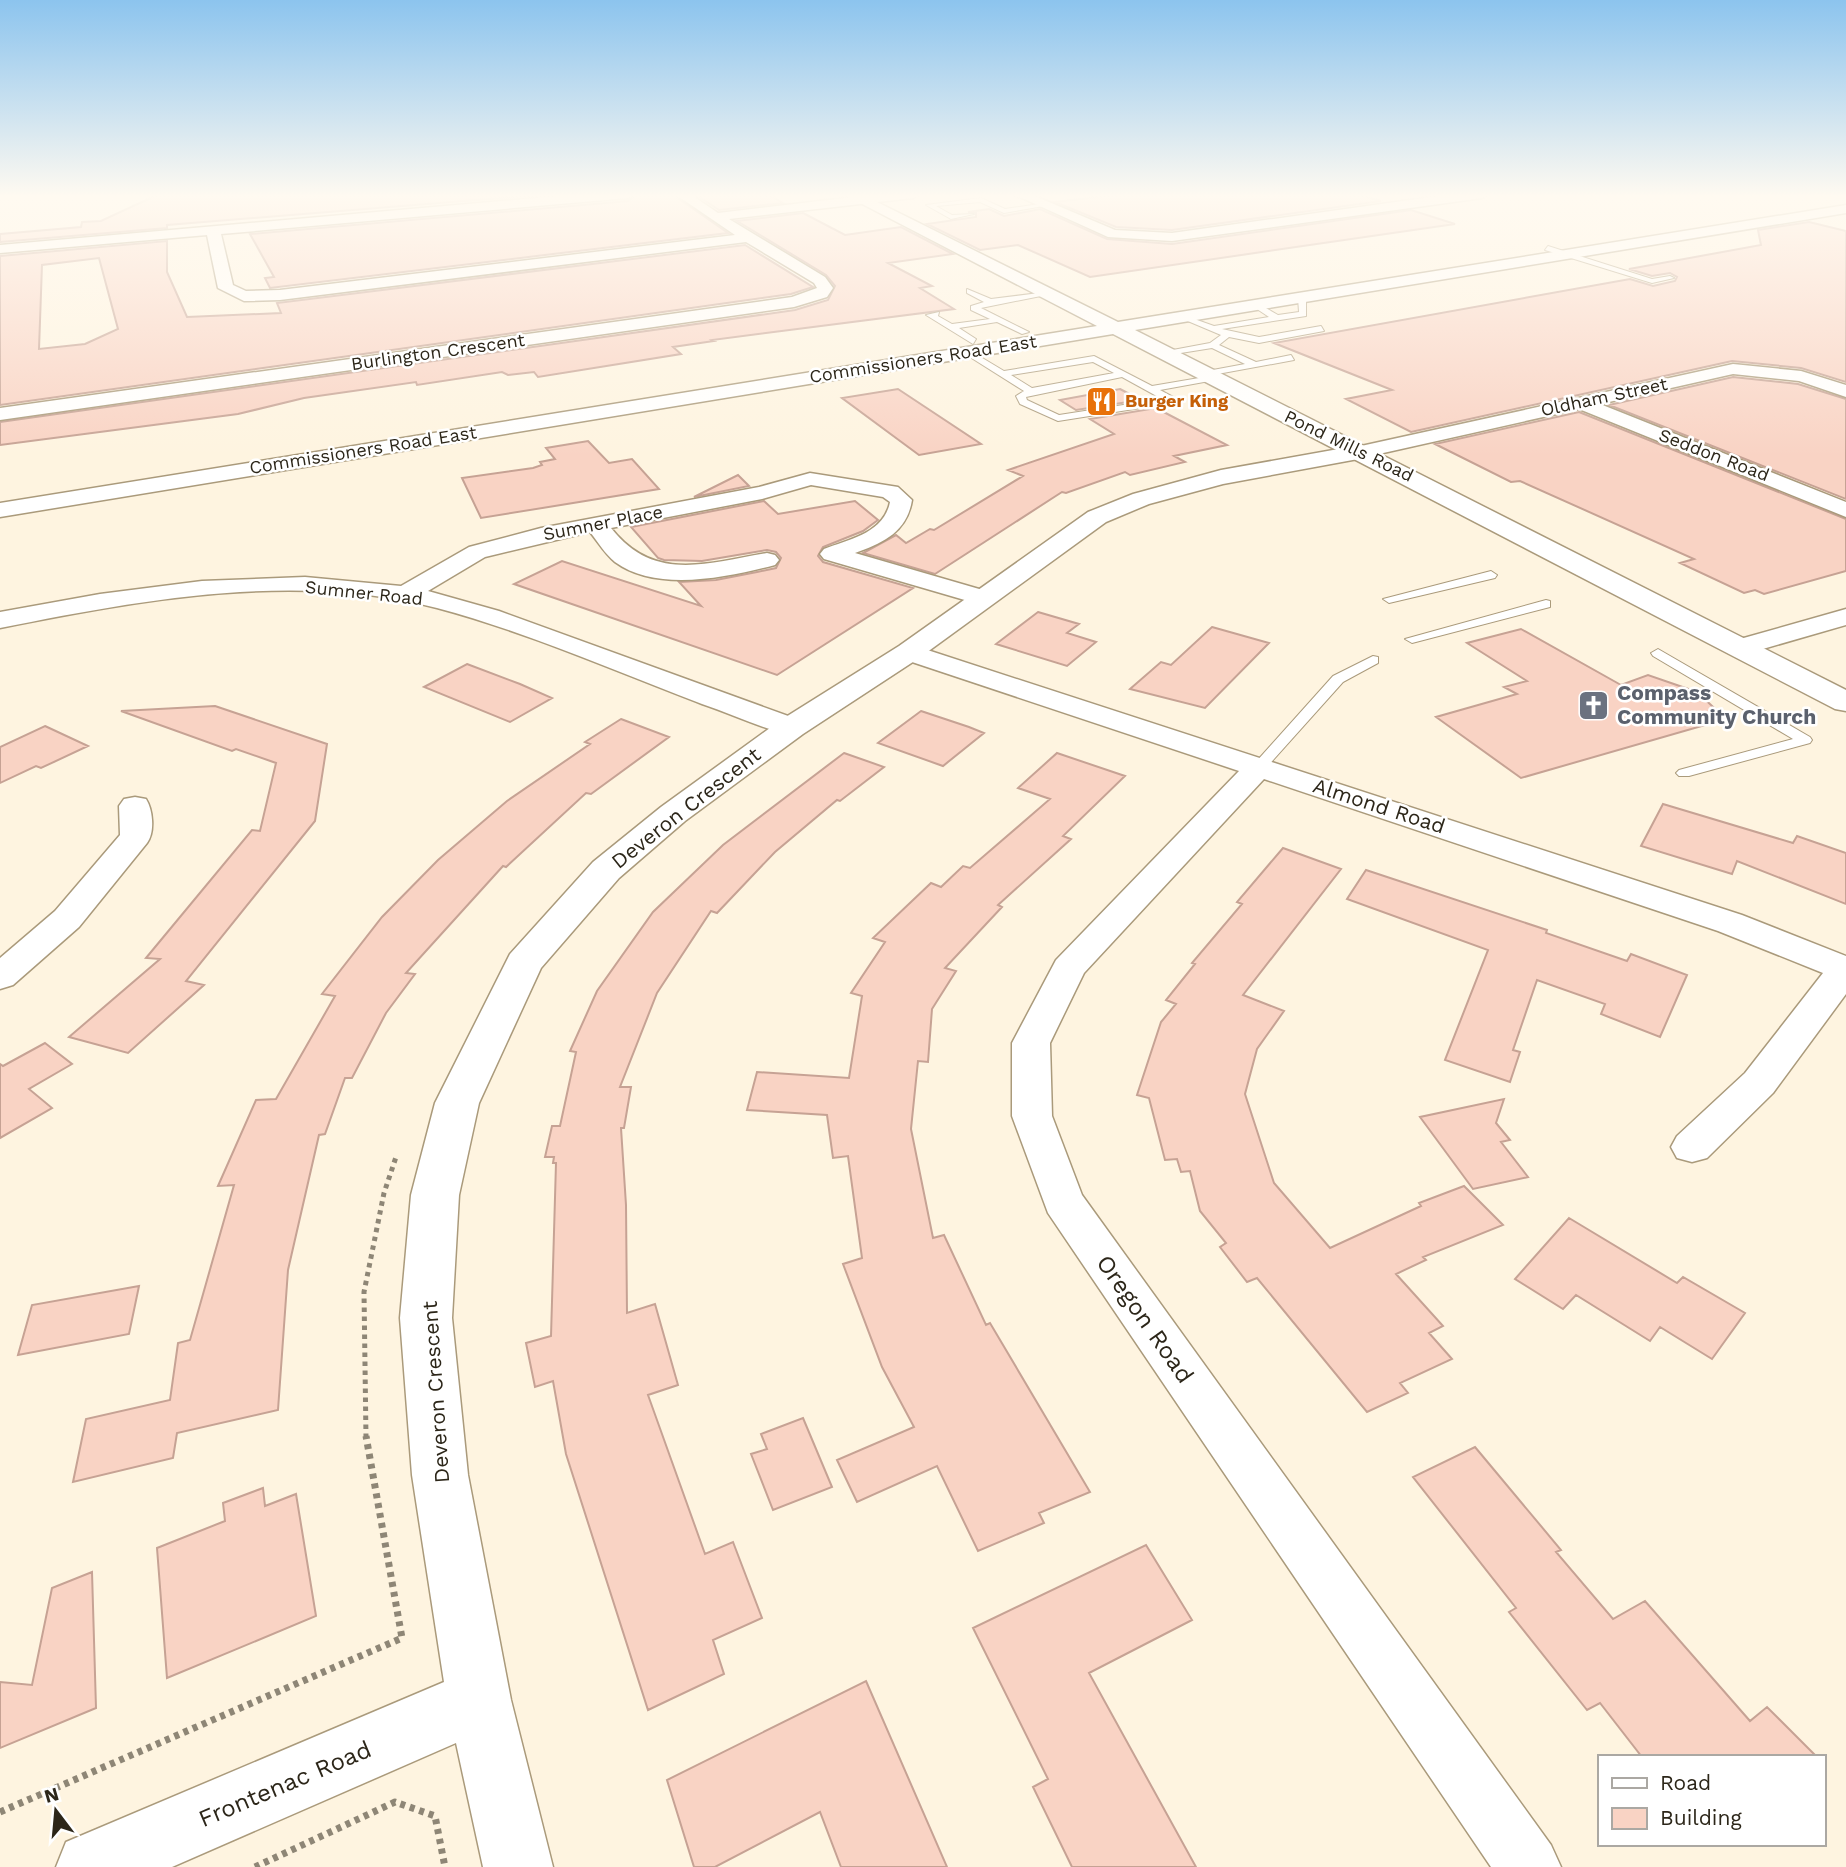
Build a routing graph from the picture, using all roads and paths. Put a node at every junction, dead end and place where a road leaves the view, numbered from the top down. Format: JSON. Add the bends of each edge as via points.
{"nodes":[{"id":1,"x":224,"y":281,"type":"edge"},
{"id":2,"x":396,"y":281,"type":"edge"},
{"id":3,"x":821,"y":281,"type":"edge"},
{"id":4,"x":985,"y":281,"type":"edge"},
{"id":5,"x":1363,"y":281,"type":"edge"},
{"id":6,"x":1404,"y":281,"type":"edge"},
{"id":7,"x":970,"y":291,"type":"dead end"},
{"id":8,"x":1302,"y":298,"type":"junction"},
{"id":9,"x":989,"y":302,"type":"junction"},
{"id":10,"x":1257,"y":305,"type":"junction"},
{"id":11,"x":1179,"y":314,"type":"junction"},
{"id":12,"x":1287,"y":316,"type":"junction"},
{"id":13,"x":1277,"y":318,"type":"junction"},
{"id":14,"x":1043,"y":319,"type":"junction"},
{"id":15,"x":996,"y":320,"type":"junction"},
{"id":16,"x":1301,"y":321,"type":"junction"},
{"id":17,"x":1107,"y":324,"type":"junction"},
{"id":18,"x":1213,"y":328,"type":"junction"},
{"id":19,"x":1260,"y":328,"type":"dead end"},
{"id":20,"x":1240,"y":331,"type":"dead end"},
{"id":21,"x":1227,"y":334,"type":"junction"},
{"id":22,"x":1213,"y":345,"type":"junction"},
{"id":23,"x":969,"y":346,"type":"junction"},
{"id":24,"x":1159,"y":351,"type":"junction"},
{"id":25,"x":1291,"y":358,"type":"dead end"},
{"id":26,"x":1255,"y":365,"type":"junction"},
{"id":27,"x":1003,"y":374,"type":"junction"},
{"id":28,"x":1123,"y":374,"type":"junction"},
{"id":29,"x":1209,"y":376,"type":"junction"},
{"id":30,"x":1152,"y":389,"type":"junction"},
{"id":31,"x":1031,"y":391,"type":"junction"},
{"id":32,"x":1846,"y":391,"type":"edge"},
{"id":33,"x":1580,"y":403,"type":"junction"},
{"id":34,"x":0,"y":414,"type":"edge"},
{"id":35,"x":1361,"y":452,"type":"junction"},
{"id":36,"x":0,"y":495,"type":"edge"},
{"id":37,"x":0,"y":510,"type":"edge"},
{"id":38,"x":1846,"y":510,"type":"edge"},
{"id":39,"x":596,"y":524,"type":"junction"},
{"id":40,"x":767,"y":561,"type":"dead end"},
{"id":41,"x":1491,"y":575,"type":"dead end"},
{"id":42,"x":405,"y":594,"type":"junction"},
{"id":43,"x":984,"y":598,"type":"junction"},
{"id":44,"x":1389,"y":599,"type":"dead end"},
{"id":45,"x":1546,"y":604,"type":"dead end"},
{"id":46,"x":1846,"y":617,"type":"edge"},
{"id":47,"x":0,"y":620,"type":"edge"},
{"id":48,"x":1412,"y":639,"type":"dead end"},
{"id":49,"x":1742,"y":647,"type":"junction"},
{"id":50,"x":909,"y":652,"type":"junction"},
{"id":51,"x":1658,"y":653,"type":"dead end"},
{"id":52,"x":1373,"y":660,"type":"dead end"},
{"id":53,"x":1846,"y":702,"type":"edge"},
{"id":54,"x":792,"y":727,"type":"junction"},
{"id":55,"x":1259,"y":766,"type":"junction"},
{"id":56,"x":1684,"y":773,"type":"dead end"},
{"id":57,"x":135,"y":806,"type":"dead end"},
{"id":58,"x":1846,"y":969,"type":"edge"},
{"id":59,"x":0,"y":977,"type":"edge"},
{"id":60,"x":1692,"y":1147,"type":"dead end"},
{"id":61,"x":479,"y":1700,"type":"junction"},
{"id":62,"x":91,"y":1867,"type":"edge"},
{"id":63,"x":255,"y":1867,"type":"edge"},
{"id":64,"x":445,"y":1867,"type":"edge"},
{"id":65,"x":518,"y":1867,"type":"edge"},
{"id":66,"x":1529,"y":1867,"type":"edge"}],
"edges":[{"from":1,"to":2,"type":"street","via":[[226,288],[244,296]]},
{"from":3,"to":34,"type":"street","name":"Burlington Crescent","via":[[825,288],[821,294],[794,302]]},
{"from":4,"to":14,"type":"main road","name":"Pond Mills Road"},
{"from":5,"to":11,"type":"main road","name":"Commissioners Road East"},
{"from":6,"to":8,"type":"main road","name":"Commissioners Road East"},
{"from":7,"to":9,"type":"lane"},
{"from":8,"to":10,"type":"main road","name":"Commissioners Road East"},
{"from":8,"to":12,"type":"lane","via":[[1303,314]]},
{"from":9,"to":14,"type":"lane"},
{"from":9,"to":15,"type":"lane","via":[[969,312]]},
{"from":10,"to":11,"type":"main road","name":"Commissioners Road East"},
{"from":10,"to":13,"type":"lane"},
{"from":11,"to":14,"type":"main road","via":[[1120,310]]},
{"from":11,"to":17,"type":"main road","name":"Commissioners Road East"},
{"from":11,"to":18,"type":"lane"},
{"from":11,"to":24,"type":"main road","via":[[1155,333]]},
{"from":12,"to":13,"type":"lane"},
{"from":12,"to":16,"type":"lane"},
{"from":13,"to":18,"type":"lane"},
{"from":14,"to":15,"type":"lane"},
{"from":14,"to":17,"type":"main road","name":"Commissioners Road East"},
{"from":14,"to":17,"type":"main road","name":"Pond Mills Road"},
{"from":14,"to":23,"type":"main road","name":"Commissioners Road East"},
{"from":14,"to":24,"type":"main road","via":[[1092,340]]},
{"from":15,"to":23,"type":"lane","via":[[944,321]]},
{"from":16,"to":19,"type":"lane"},
{"from":16,"to":21,"type":"lane","via":[[1323,331],[1259,340]]},
{"from":17,"to":24,"type":"main road","name":"Pond Mills Road"},
{"from":18,"to":21,"type":"lane"},
{"from":20,"to":21,"type":"lane"},
{"from":21,"to":22,"type":"lane"},
{"from":22,"to":24,"type":"lane"},
{"from":22,"to":26,"type":"lane"},
{"from":23,"to":27,"type":"lane"},
{"from":23,"to":36,"type":"main road","name":"Commissioners Road East"},
{"from":23,"to":37,"type":"main road","name":"Commissioners Road East"},
{"from":24,"to":29,"type":"main road","name":"Pond Mills Road"},
{"from":25,"to":26,"type":"lane"},
{"from":26,"to":29,"type":"lane"},
{"from":27,"to":28,"type":"lane","via":[[1094,359]]},
{"from":27,"to":31,"type":"lane"},
{"from":28,"to":30,"type":"lane"},
{"from":28,"to":31,"type":"lane"},
{"from":29,"to":30,"type":"lane"},
{"from":29,"to":35,"type":"main road","name":"Pond Mills Road"},
{"from":30,"to":31,"type":"lane","via":[[1172,400],[1058,418],[1023,402],[1021,396]]},
{"from":32,"to":33,"type":"street","name":"Oldham Street","via":[[1801,376],[1733,369]]},
{"from":33,"to":35,"type":"street","name":"Oldham Street"},
{"from":33,"to":38,"type":"street","name":"Seddon Road"},
{"from":35,"to":43,"type":"main road","name":"Deveron Crescent","via":[[1221,477],[1141,499],[1097,517]]},
{"from":35,"to":49,"type":"main road","name":"Pond Mills Road"},
{"from":39,"to":40,"type":"street","via":[[623,556],[648,567],[691,570]]},
{"from":39,"to":42,"type":"street","name":"Sumner Place","via":[[477,552]]},
{"from":39,"to":43,"type":"street","name":"Sumner Place","via":[[762,493],[810,479],[890,492],[901,500],[901,509],[888,531],[832,554]]},
{"from":41,"to":44,"type":"lane"},
{"from":42,"to":47,"type":"street","name":"Sumner Road","via":[[345,588],[207,589],[100,600]]},
{"from":42,"to":54,"type":"street","name":"Sumner Road","via":[[522,628]]},
{"from":43,"to":50,"type":"main road","name":"Deveron Crescent"},
{"from":45,"to":48,"type":"lane"},
{"from":46,"to":49,"type":"street"},
{"from":49,"to":53,"type":"main road","name":"Pond Mills Road"},
{"from":50,"to":54,"type":"main road","name":"Deveron Crescent"},
{"from":50,"to":55,"type":"street","name":"Almond Road"},
{"from":51,"to":56,"type":"lane","via":[[1805,740]]},
{"from":52,"to":55,"type":"lane","via":[[1338,678]]},
{"from":54,"to":61,"type":"main road","name":"Deveron Crescent","via":[[673,814],[597,881],[524,963],[457,1103],[435,1195],[426,1318],[440,1475]]},
{"from":55,"to":58,"type":"street","name":"Almond Road","via":[[1730,923]]},
{"from":55,"to":66,"type":"street","name":"Oregon Road","via":[[1069,968],[1031,1043],[1032,1116],[1063,1200]]},
{"from":57,"to":59,"type":"street","via":[[136,836],[66,919]]},
{"from":58,"to":60,"type":"street","via":[[1759,1083]]},
{"from":61,"to":62,"type":"main road","name":"Frontenac Road"},
{"from":61,"to":65,"type":"main road","name":"Deveron Crescent"},
{"from":63,"to":64,"type":"path","via":[[395,1802],[435,1816]]}]}
